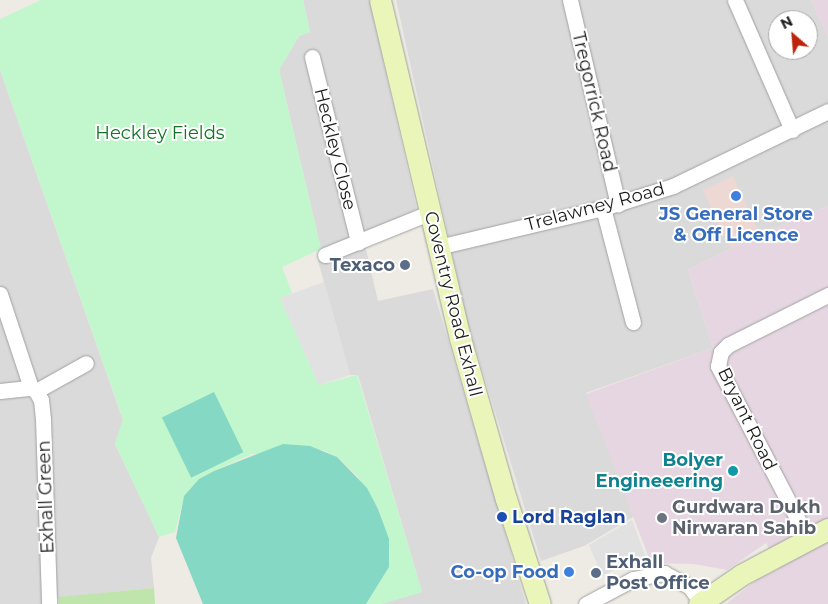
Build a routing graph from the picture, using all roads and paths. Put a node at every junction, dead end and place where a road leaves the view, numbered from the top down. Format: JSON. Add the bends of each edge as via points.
{"nodes":[{"id":1,"x":380,"y":0,"type":"edge"},
{"id":2,"x":570,"y":0,"type":"edge"},
{"id":3,"x":735,"y":0,"type":"edge"},
{"id":4,"x":312,"y":57,"type":"dead end"},
{"id":5,"x":828,"y":111,"type":"edge"},
{"id":6,"x":792,"y":130,"type":"junction"},
{"id":7,"x":610,"y":206,"type":"junction"},
{"id":8,"x":429,"y":213,"type":"junction"},
{"id":9,"x":358,"y":242,"type":"junction"},
{"id":10,"x":438,"y":246,"type":"junction"},
{"id":11,"x":325,"y":255,"type":"dead end"},
{"id":12,"x":0,"y":294,"type":"edge"},
{"id":13,"x":828,"y":296,"type":"edge"},
{"id":14,"x":634,"y":322,"type":"dead end"},
{"id":15,"x":86,"y":363,"type":"dead end"},
{"id":16,"x":34,"y":390,"type":"junction"},
{"id":17,"x":0,"y":391,"type":"edge"},
{"id":18,"x":828,"y":529,"type":"edge"},
{"id":19,"x":808,"y":539,"type":"junction"},
{"id":20,"x":49,"y":604,"type":"edge"},
{"id":21,"x":540,"y":604,"type":"edge"},
{"id":22,"x":586,"y":604,"type":"edge"},
{"id":23,"x":700,"y":604,"type":"edge"}],
"edges":[{"from":1,"to":8,"type":"main road","name":"Coventry Road Exhall"},
{"from":2,"to":7,"type":"street","name":"Tregorrick Road"},
{"from":3,"to":6,"type":"street"},
{"from":4,"to":9,"type":"street","name":"Heckley Close"},
{"from":5,"to":6,"type":"street","name":"Trelawney Road"},
{"from":6,"to":7,"type":"street","name":"Trelawney Road","via":[[673,186]]},
{"from":7,"to":10,"type":"street","name":"Trelawney Road"},
{"from":7,"to":14,"type":"street","name":"Tregorrick Road"},
{"from":8,"to":9,"type":"street"},
{"from":8,"to":10,"type":"main road","name":"Coventry Road Exhall"},
{"from":9,"to":11,"type":"street"},
{"from":10,"to":21,"type":"main road","name":"Coventry Road Exhall","via":[[503,490]]},
{"from":12,"to":16,"type":"street","name":"Exhall Green"},
{"from":13,"to":19,"type":"street","name":"Bryant Road","via":[[728,345],[721,352],[718,366]]},
{"from":15,"to":16,"type":"street"},
{"from":16,"to":17,"type":"street"},
{"from":16,"to":20,"type":"street","name":"Exhall Green","via":[[41,400]]},
{"from":18,"to":19,"type":"main road"},
{"from":19,"to":23,"type":"main road","via":[[741,575]]},
{"from":22,"to":23,"type":"street","via":[[633,579],[664,573],[690,587]]}]}
